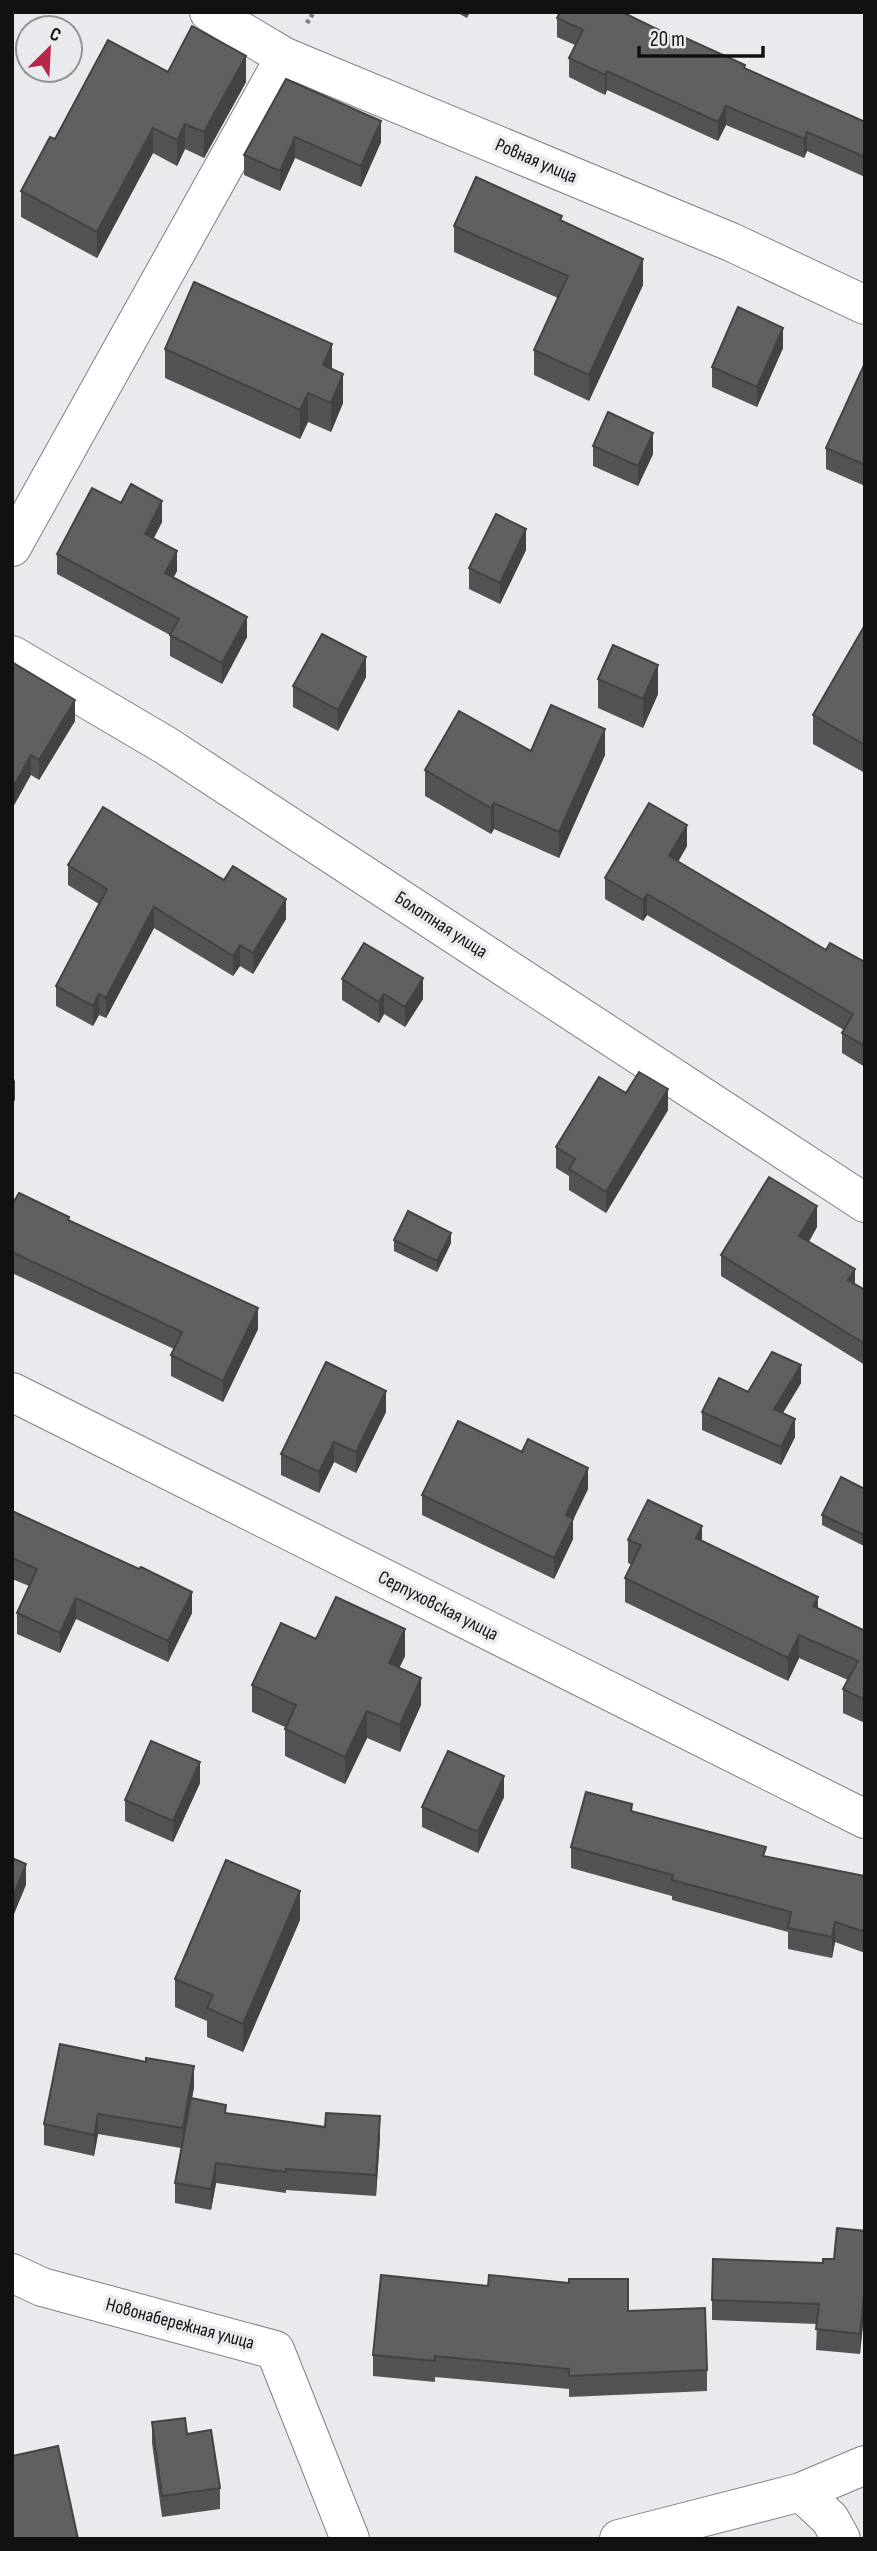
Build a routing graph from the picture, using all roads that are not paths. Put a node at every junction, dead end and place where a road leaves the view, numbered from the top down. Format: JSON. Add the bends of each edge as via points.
{"nodes":[{"id":1,"x":209,"y":12,"type":"edge"},
{"id":2,"x":285,"y":57,"type":"junction"},
{"id":3,"x":865,"y":305,"type":"edge"},
{"id":4,"x":12,"y":547,"type":"edge"},
{"id":5,"x":12,"y":655,"type":"edge"},
{"id":6,"x":865,"y":1203,"type":"edge"},
{"id":7,"x":12,"y":1392,"type":"edge"},
{"id":8,"x":865,"y":1819,"type":"edge"},
{"id":9,"x":12,"y":2273,"type":"edge"},
{"id":10,"x":865,"y":2465,"type":"edge"},
{"id":11,"x":801,"y":2493,"type":"junction"},
{"id":12,"x":350,"y":2539,"type":"edge"},
{"id":13,"x":619,"y":2539,"type":"edge"},
{"id":14,"x":841,"y":2539,"type":"edge"}],
"edges":[{"from":1,"to":2,"type":"street","name":"Ровная улица"},
{"from":2,"to":3,"type":"street","name":"Ровная улица","via":[[731,242]]},
{"from":2,"to":4,"type":"street"},
{"from":5,"to":6,"type":"street","name":"Болотная улица","via":[[165,745]]},
{"from":7,"to":8,"type":"street","name":"Серпуховская улица"},
{"from":9,"to":12,"type":"street","name":"Новонабережная улица","via":[[42,2287],[275,2350]]},
{"from":10,"to":11,"type":"street"},
{"from":11,"to":13,"type":"street"},
{"from":11,"to":14,"type":"street","via":[[830,2519]]}]}
